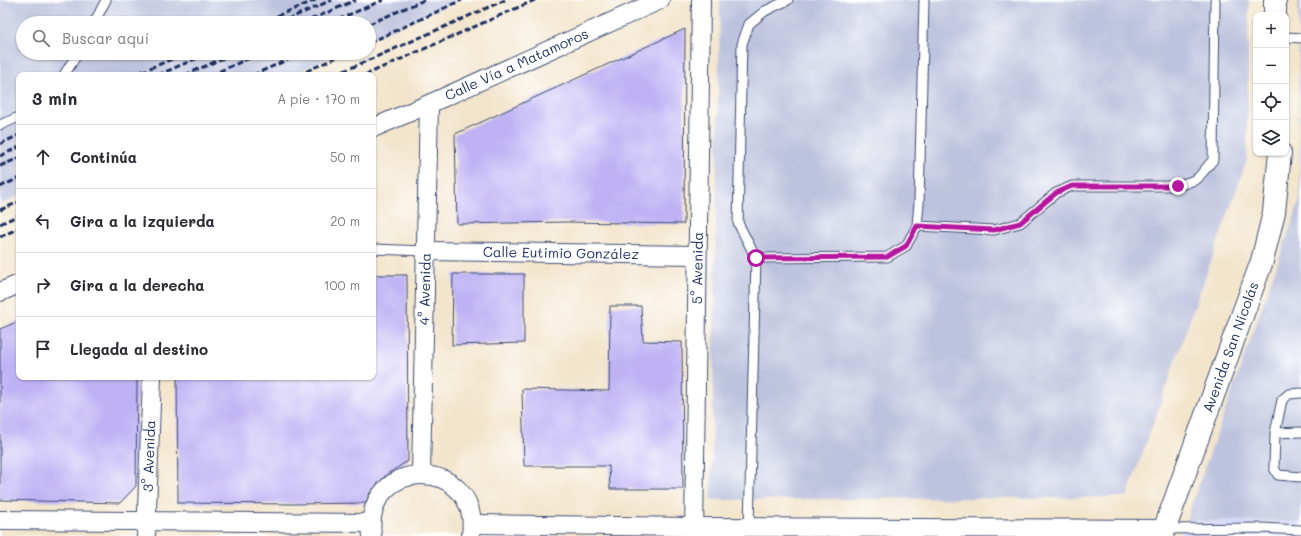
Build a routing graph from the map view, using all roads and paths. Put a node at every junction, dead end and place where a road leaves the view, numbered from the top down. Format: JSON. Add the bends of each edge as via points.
{"nodes":[{"id":1,"x":106,"y":0,"type":"edge"},
{"id":2,"x":660,"y":0,"type":"edge"},
{"id":3,"x":701,"y":0,"type":"edge"},
{"id":4,"x":788,"y":0,"type":"edge"},
{"id":5,"x":924,"y":0,"type":"edge"},
{"id":6,"x":1215,"y":0,"type":"edge"},
{"id":7,"x":1275,"y":0,"type":"edge"},
{"id":8,"x":1275,"y":12,"type":"edge"},
{"id":9,"x":98,"y":16,"type":"edge"},
{"id":10,"x":1289,"y":37,"type":"edge"},
{"id":11,"x":1301,"y":38,"type":"edge"},
{"id":12,"x":74,"y":60,"type":"edge"},
{"id":13,"x":66,"y":72,"type":"edge"},
{"id":14,"x":429,"y":104,"type":"junction"},
{"id":15,"x":16,"y":118,"type":"edge"},
{"id":16,"x":0,"y":125,"type":"edge"},
{"id":17,"x":376,"y":127,"type":"edge"},
{"id":18,"x":1280,"y":156,"type":"edge"},
{"id":19,"x":917,"y":226,"type":"junction"},
{"id":20,"x":376,"y":249,"type":"edge"},
{"id":21,"x":426,"y":251,"type":"junction"},
{"id":22,"x":697,"y":255,"type":"junction"},
{"id":23,"x":756,"y":258,"type":"junction"},
{"id":24,"x":16,"y":285,"type":"edge"},
{"id":25,"x":0,"y":292,"type":"edge"},
{"id":26,"x":152,"y":380,"type":"edge"},
{"id":27,"x":1301,"y":392,"type":"edge"},
{"id":28,"x":1301,"y":432,"type":"edge"},
{"id":29,"x":1275,"y":434,"type":"junction"},
{"id":30,"x":422,"y":474,"type":"junction"},
{"id":31,"x":1301,"y":476,"type":"edge"},
{"id":32,"x":0,"y":520,"type":"edge"},
{"id":33,"x":749,"y":527,"type":"junction"},
{"id":34,"x":146,"y":529,"type":"edge"},
{"id":35,"x":371,"y":529,"type":"edge"},
{"id":36,"x":471,"y":530,"type":"edge"},
{"id":37,"x":1301,"y":530,"type":"edge"},
{"id":38,"x":694,"y":532,"type":"edge"},
{"id":39,"x":996,"y":532,"type":"edge"},
{"id":40,"x":1163,"y":532,"type":"edge"},
{"id":41,"x":1259,"y":532,"type":"edge"}],
"edges":[{"from":1,"to":9,"type":"lane"},
{"from":2,"to":14,"type":"street","name":"Calle Vía a Matamoros"},
{"from":3,"to":22,"type":"street","name":"5° Avenida"},
{"from":4,"to":23,"type":"lane","via":[[765,11],[749,24],[742,44],[738,223]]},
{"from":5,"to":19,"type":"lane"},
{"from":6,"to":19,"type":"lane","via":[[1212,160],[1197,179],[1178,186],[1072,186],[1056,193],[1020,223],[994,230]]},
{"from":7,"to":8,"type":"street"},
{"from":10,"to":11,"type":"lane"},
{"from":12,"to":13,"type":"lane"},
{"from":14,"to":17,"type":"street","name":"Calle Vía a Matamoros"},
{"from":14,"to":21,"type":"street","name":"4° Avenida"},
{"from":15,"to":16,"type":"lane"},
{"from":18,"to":40,"type":"street","name":"Avenida San Nicolás","via":[[1274,212],[1262,261]]},
{"from":19,"to":23,"type":"lane","via":[[906,246],[887,257]]},
{"from":20,"to":21,"type":"lane"},
{"from":21,"to":22,"type":"street","name":"Calle Eutimio González"},
{"from":21,"to":30,"type":"street","name":"4° Avenida"},
{"from":22,"to":38,"type":"street","name":"5° Avenida"},
{"from":23,"to":33,"type":"lane"},
{"from":24,"to":25,"type":"street"},
{"from":26,"to":34,"type":"street","name":"3° Avenida"},
{"from":27,"to":29,"type":"lane","via":[[1290,394],[1282,400]]},
{"from":28,"to":29,"type":"lane"},
{"from":29,"to":31,"type":"lane","via":[[1274,468],[1278,475]]},
{"from":30,"to":35,"type":"street","via":[[400,479],[385,490],[374,505]]},
{"from":30,"to":36,"type":"street","via":[[449,482],[462,494],[469,508]]},
{"from":32,"to":34,"type":"street"},
{"from":33,"to":38,"type":"street"},
{"from":33,"to":39,"type":"street"},
{"from":34,"to":35,"type":"street"},
{"from":36,"to":38,"type":"street"},
{"from":37,"to":41,"type":"lane"},
{"from":39,"to":40,"type":"street"},
{"from":40,"to":41,"type":"lane"}]}
